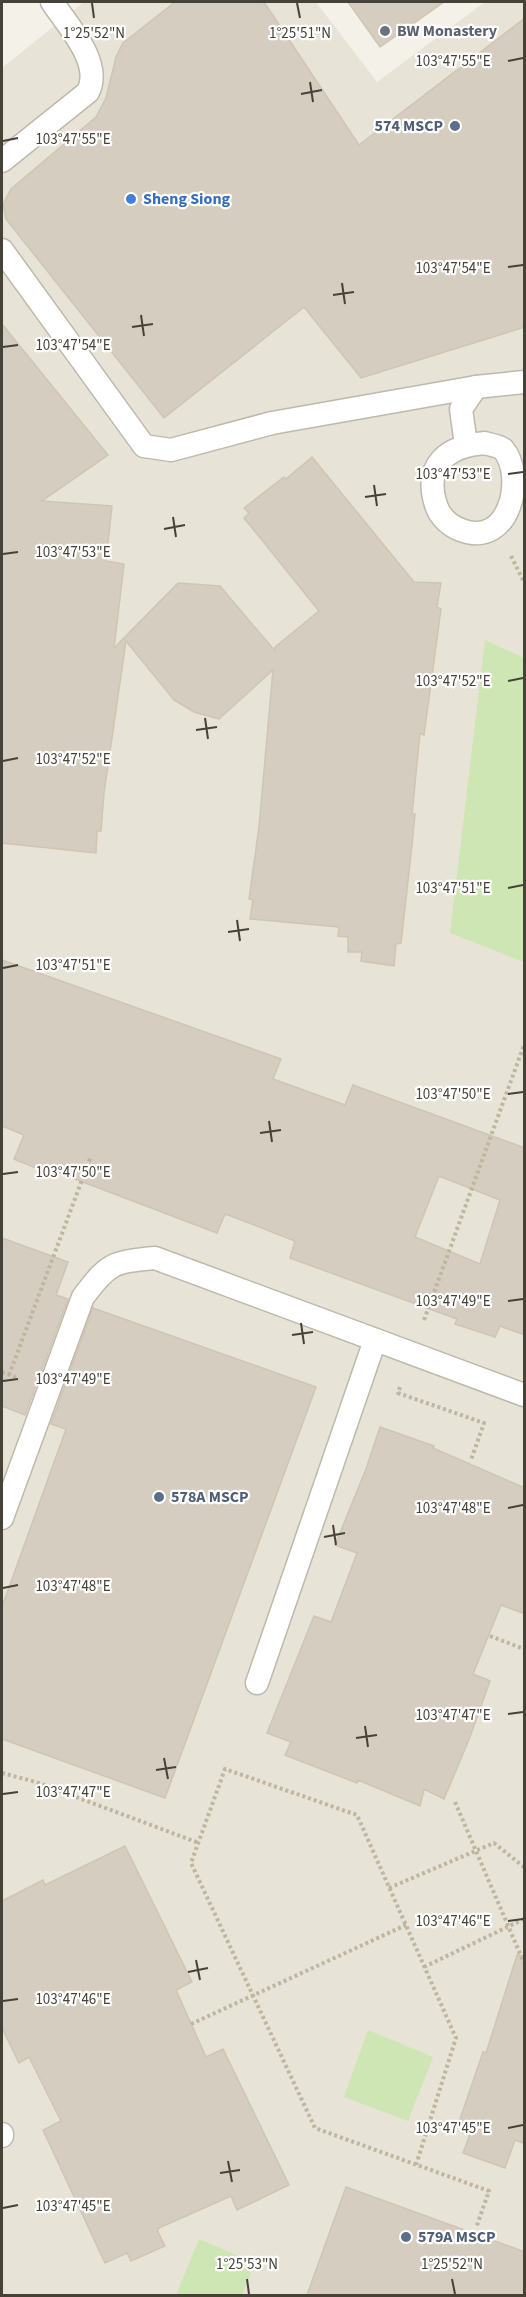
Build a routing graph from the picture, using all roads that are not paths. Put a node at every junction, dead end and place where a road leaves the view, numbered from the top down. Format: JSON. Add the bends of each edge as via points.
{"nodes":[{"id":1,"x":52,"y":2,"type":"edge"},
{"id":2,"x":2,"y":161,"type":"edge"},
{"id":3,"x":2,"y":250,"type":"edge"},
{"id":4,"x":525,"y":382,"type":"edge"},
{"id":5,"x":476,"y":387,"type":"junction"},
{"id":6,"x":466,"y":445,"type":"dead end"},
{"id":7,"x":375,"y":1340,"type":"junction"},
{"id":8,"x":525,"y":1395,"type":"edge"},
{"id":9,"x":2,"y":1518,"type":"edge"},
{"id":10,"x":257,"y":1683,"type":"dead end"}],
"edges":[{"from":1,"to":2,"type":"lane","via":[[92,67],[92,84],[88,92]]},
{"from":3,"to":5,"type":"lane","via":[[144,446],[171,450],[272,423]]},
{"from":4,"to":5,"type":"lane"},
{"from":5,"to":6,"type":"lane","via":[[461,409]]},
{"from":7,"to":8,"type":"lane"},
{"from":7,"to":9,"type":"lane","via":[[154,1258],[105,1268],[83,1297]]},
{"from":7,"to":10,"type":"lane"}]}
